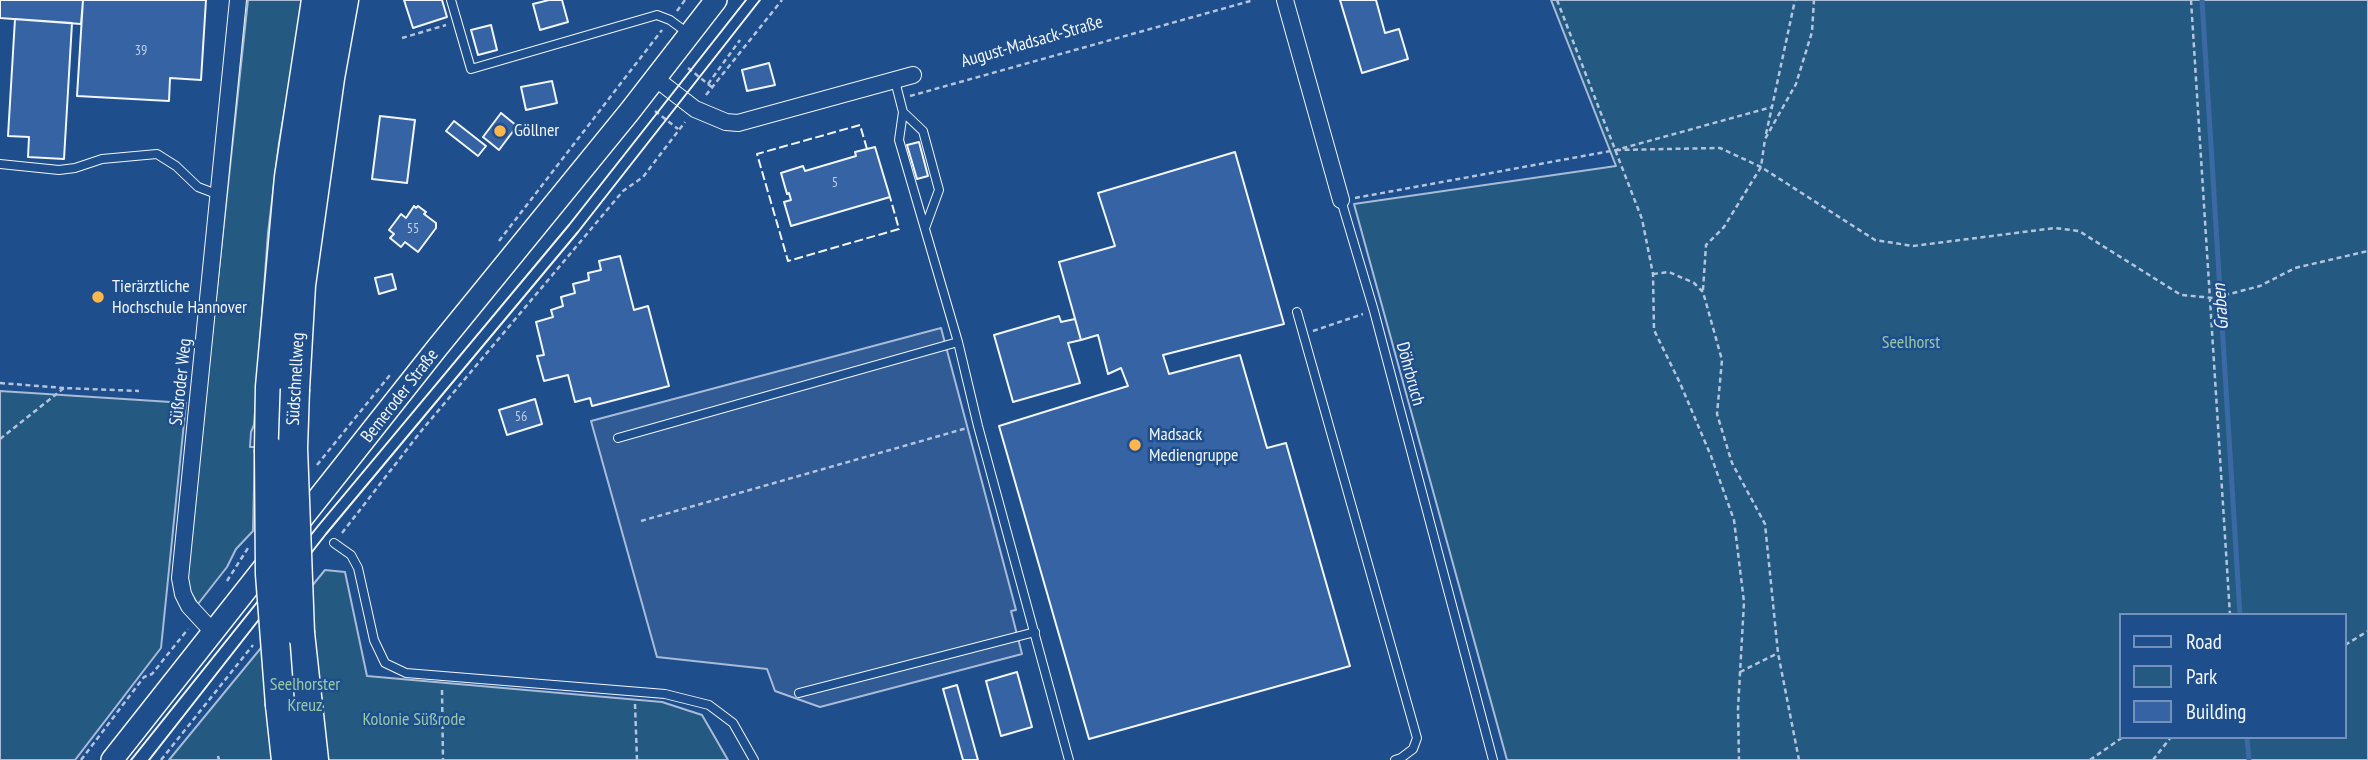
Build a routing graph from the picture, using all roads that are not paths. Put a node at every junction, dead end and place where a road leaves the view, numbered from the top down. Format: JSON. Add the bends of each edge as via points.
{"nodes":[{"id":1,"x":238,"y":0,"type":"edge"},
{"id":2,"x":316,"y":0,"type":"edge"},
{"id":3,"x":344,"y":0,"type":"edge"},
{"id":4,"x":451,"y":0,"type":"edge"},
{"id":5,"x":716,"y":0,"type":"edge"},
{"id":6,"x":1285,"y":0,"type":"edge"},
{"id":7,"x":689,"y":34,"type":"junction"},
{"id":8,"x":914,"y":75,"type":"dead end"},
{"id":9,"x":655,"y":78,"type":"junction"},
{"id":10,"x":895,"y":81,"type":"junction"},
{"id":11,"x":903,"y":112,"type":"junction"},
{"id":12,"x":0,"y":164,"type":"edge"},
{"id":13,"x":219,"y":195,"type":"junction"},
{"id":14,"x":1341,"y":200,"type":"joint"},
{"id":15,"x":925,"y":228,"type":"junction"},
{"id":16,"x":1297,"y":312,"type":"dead end"},
{"id":17,"x":958,"y":342,"type":"junction"},
{"id":18,"x":618,"y":438,"type":"dead end"},
{"id":19,"x":334,"y":543,"type":"road end"},
{"id":20,"x":213,"y":632,"type":"junction"},
{"id":21,"x":1035,"y":632,"type":"junction"},
{"id":22,"x":799,"y":693,"type":"dead end"},
{"id":23,"x":112,"y":760,"type":"edge"},
{"id":24,"x":285,"y":760,"type":"edge"},
{"id":25,"x":314,"y":760,"type":"edge"},
{"id":26,"x":754,"y":760,"type":"edge"},
{"id":27,"x":1069,"y":760,"type":"edge"},
{"id":28,"x":1395,"y":760,"type":"edge"},
{"id":29,"x":1493,"y":760,"type":"edge"}],
"edges":[{"from":1,"to":13,"type":"street","name":"Süßroder Weg"},
{"from":2,"to":24,"type":"highway","name":"Südschnellweg","bridge":true,"via":[[289,177],[270,387],[271,586]]},
{"from":3,"to":25,"type":"highway","name":"Südschnellweg","bridge":true,"via":[[301,285],[295,389],[300,633]]},
{"from":4,"to":7,"type":"lane","via":[[471,69],[657,15]]},
{"from":5,"to":7,"type":"main road","name":"Bemeroder Straße"},
{"from":6,"to":14,"type":"street","name":"Döhrbruch"},
{"from":7,"to":9,"type":"main road","name":"Bemeroder Straße"},
{"from":8,"to":10,"type":"street"},
{"from":9,"to":10,"type":"street","via":[[695,109],[738,123]]},
{"from":9,"to":20,"type":"main road","name":"Bemeroder Straße"},
{"from":10,"to":11,"type":"lane"},
{"from":11,"to":15,"type":"lane","via":[[899,140]]},
{"from":11,"to":15,"type":"lane","via":[[923,131],[939,190]]},
{"from":12,"to":13,"type":"lane","via":[[58,170],[102,159],[157,154],[198,187]]},
{"from":13,"to":20,"type":"street","name":"Süßroder Weg","via":[[180,578],[189,606]]},
{"from":14,"to":29,"type":"lane","name":"Döhrbruch"},
{"from":15,"to":17,"type":"lane"},
{"from":16,"to":28,"type":"lane","via":[[1417,738],[1413,749]]},
{"from":17,"to":18,"type":"lane"},
{"from":17,"to":21,"type":"lane"},
{"from":19,"to":26,"type":"lane","via":[[351,555],[358,568],[373,639],[385,663],[406,673],[665,694],[709,705],[733,723]]},
{"from":20,"to":23,"type":"main road","name":"Bemeroder Straße"},
{"from":21,"to":22,"type":"lane"},
{"from":21,"to":27,"type":"lane"}]}
